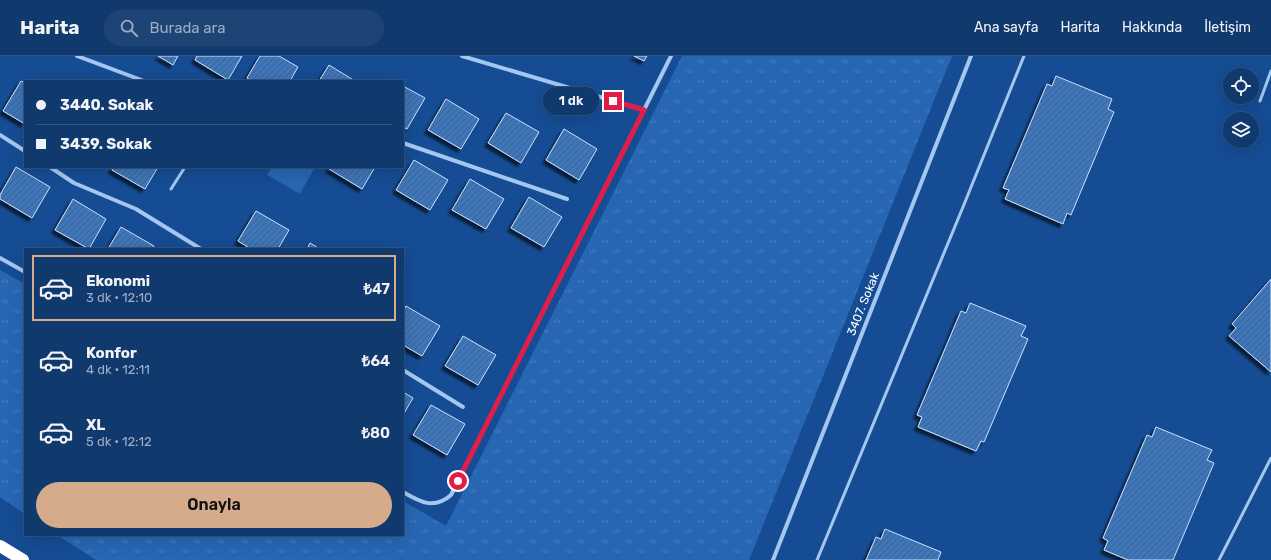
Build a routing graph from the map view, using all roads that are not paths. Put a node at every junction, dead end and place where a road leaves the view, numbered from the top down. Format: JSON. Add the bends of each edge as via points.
{"nodes":[{"id":1,"x":77,"y":56,"type":"edge"},
{"id":2,"x":462,"y":56,"type":"edge"},
{"id":3,"x":672,"y":56,"type":"edge"},
{"id":4,"x":971,"y":56,"type":"edge"},
{"id":5,"x":1024,"y":56,"type":"edge"},
{"id":6,"x":1271,"y":71,"type":"edge"},
{"id":7,"x":141,"y":80,"type":"edge"},
{"id":8,"x":1260,"y":101,"type":"dead end"},
{"id":9,"x":644,"y":110,"type":"junction"},
{"id":10,"x":0,"y":135,"type":"edge"},
{"id":11,"x":404,"y":144,"type":"edge"},
{"id":12,"x":24,"y":150,"type":"edge"},
{"id":13,"x":52,"y":168,"type":"edge"},
{"id":14,"x":185,"y":168,"type":"edge"},
{"id":15,"x":171,"y":189,"type":"dead end"},
{"id":16,"x":567,"y":199,"type":"dead end"},
{"id":17,"x":199,"y":248,"type":"edge"},
{"id":18,"x":0,"y":258,"type":"edge"},
{"id":19,"x":24,"y":271,"type":"edge"},
{"id":20,"x":404,"y":371,"type":"edge"},
{"id":21,"x":464,"y":406,"type":"dead end"},
{"id":22,"x":1271,"y":458,"type":"edge"},
{"id":23,"x":404,"y":493,"type":"edge"},
{"id":24,"x":0,"y":546,"type":"edge"},
{"id":25,"x":23,"y":560,"type":"edge"},
{"id":26,"x":773,"y":560,"type":"edge"},
{"id":27,"x":817,"y":560,"type":"edge"},
{"id":28,"x":1219,"y":560,"type":"edge"}],
"edges":[{"from":1,"to":7,"type":"street"},
{"from":2,"to":9,"type":"street"},
{"from":3,"to":9,"type":"street"},
{"from":4,"to":26,"type":"street","name":"3407. Sokak"},
{"from":5,"to":27,"type":"lane"},
{"from":6,"to":8,"type":"lane"},
{"from":9,"to":23,"type":"street","via":[[451,495],[446,500],[428,504]]},
{"from":10,"to":12,"type":"street"},
{"from":11,"to":16,"type":"street"},
{"from":13,"to":17,"type":"street","via":[[74,183],[136,209]]},
{"from":14,"to":15,"type":"lane"},
{"from":18,"to":19,"type":"street"},
{"from":20,"to":21,"type":"street"},
{"from":22,"to":28,"type":"lane"},
{"from":24,"to":25,"type":"highway"}]}
